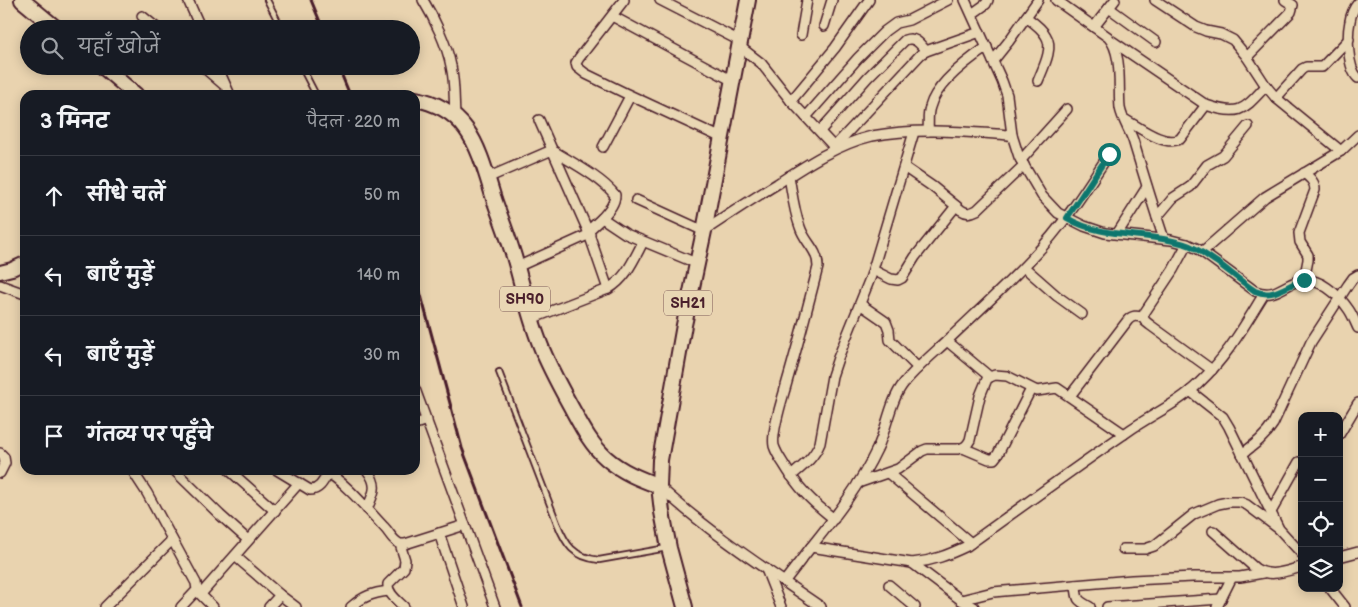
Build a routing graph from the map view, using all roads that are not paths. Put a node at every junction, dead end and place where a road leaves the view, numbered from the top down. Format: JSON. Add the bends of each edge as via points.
{"nodes":[{"id":1,"x":22,"y":0,"type":"edge"},
{"id":2,"x":188,"y":0,"type":"edge"},
{"id":3,"x":267,"y":0,"type":"edge"},
{"id":4,"x":423,"y":0,"type":"edge"},
{"id":5,"x":624,"y":0,"type":"edge"},
{"id":6,"x":660,"y":0,"type":"edge"},
{"id":7,"x":748,"y":0,"type":"edge"},
{"id":8,"x":807,"y":0,"type":"edge"},
{"id":9,"x":832,"y":0,"type":"edge"},
{"id":10,"x":869,"y":0,"type":"edge"},
{"id":11,"x":948,"y":0,"type":"edge"},
{"id":12,"x":965,"y":0,"type":"edge"},
{"id":13,"x":988,"y":0,"type":"edge"},
{"id":14,"x":1038,"y":0,"type":"edge"},
{"id":15,"x":1056,"y":0,"type":"edge"},
{"id":16,"x":1157,"y":1,"type":"edge"},
{"id":17,"x":1288,"y":1,"type":"edge"},
{"id":18,"x":1358,"y":3,"type":"edge"},
{"id":19,"x":1112,"y":4,"type":"edge"},
{"id":20,"x":972,"y":14,"type":"junction"},
{"id":21,"x":142,"y":16,"type":"dead end"},
{"id":22,"x":612,"y":16,"type":"junction"},
{"id":23,"x":1026,"y":17,"type":"junction"},
{"id":24,"x":45,"y":20,"type":"edge"},
{"id":25,"x":147,"y":20,"type":"edge"},
{"id":26,"x":197,"y":20,"type":"edge"},
{"id":27,"x":277,"y":20,"type":"edge"},
{"id":28,"x":824,"y":26,"type":"dead end"},
{"id":29,"x":1094,"y":27,"type":"junction"},
{"id":30,"x":980,"y":32,"type":"junction"},
{"id":31,"x":801,"y":35,"type":"dead end"},
{"id":32,"x":1349,"y":38,"type":"junction"},
{"id":33,"x":1112,"y":40,"type":"junction"},
{"id":34,"x":1156,"y":42,"type":"dead end"},
{"id":35,"x":740,"y":43,"type":"junction"},
{"id":36,"x":987,"y":47,"type":"junction"},
{"id":37,"x":926,"y":51,"type":"junction"},
{"id":38,"x":1247,"y":57,"type":"junction"},
{"id":39,"x":993,"y":61,"type":"junction"},
{"id":40,"x":113,"y":75,"type":"edge"},
{"id":41,"x":211,"y":75,"type":"edge"},
{"id":42,"x":221,"y":75,"type":"edge"},
{"id":43,"x":306,"y":75,"type":"edge"},
{"id":44,"x":1358,"y":78,"type":"edge"},
{"id":45,"x":733,"y":81,"type":"junction"},
{"id":46,"x":1038,"y":81,"type":"dead end"},
{"id":47,"x":1266,"y":86,"type":"junction"},
{"id":48,"x":130,"y":90,"type":"edge"},
{"id":49,"x":227,"y":90,"type":"edge"},
{"id":50,"x":228,"y":90,"type":"edge"},
{"id":51,"x":313,"y":90,"type":"edge"},
{"id":52,"x":630,"y":96,"type":"junction"},
{"id":53,"x":1276,"y":98,"type":"junction"},
{"id":54,"x":420,"y":100,"type":"edge"},
{"id":55,"x":791,"y":101,"type":"junction"},
{"id":56,"x":1206,"y":105,"type":"junction"},
{"id":57,"x":1067,"y":109,"type":"dead end"},
{"id":58,"x":455,"y":117,"type":"junction"},
{"id":59,"x":806,"y":117,"type":"junction"},
{"id":60,"x":1124,"y":119,"type":"junction"},
{"id":61,"x":539,"y":120,"type":"dead end"},
{"id":62,"x":1248,"y":126,"type":"dead end"},
{"id":63,"x":820,"y":131,"type":"junction"},
{"id":64,"x":928,"y":131,"type":"junction"},
{"id":65,"x":914,"y":132,"type":"junction"},
{"id":66,"x":1358,"y":134,"type":"edge"},
{"id":67,"x":1012,"y":135,"type":"junction"},
{"id":68,"x":722,"y":138,"type":"junction"},
{"id":69,"x":603,"y":147,"type":"dead end"},
{"id":70,"x":552,"y":150,"type":"junction"},
{"id":71,"x":832,"y":150,"type":"junction"},
{"id":72,"x":1341,"y":151,"type":"junction"},
{"id":73,"x":1109,"y":154,"type":"dead end"},
{"id":74,"x":1023,"y":163,"type":"junction"},
{"id":75,"x":904,"y":167,"type":"junction"},
{"id":76,"x":1304,"y":173,"type":"junction"},
{"id":77,"x":789,"y":176,"type":"junction"},
{"id":78,"x":487,"y":178,"type":"junction"},
{"id":79,"x":1146,"y":186,"type":"junction"},
{"id":80,"x":636,"y":200,"type":"dead end"},
{"id":81,"x":956,"y":206,"type":"junction"},
{"id":82,"x":1156,"y":217,"type":"junction"},
{"id":83,"x":602,"y":218,"type":"junction"},
{"id":84,"x":1067,"y":218,"type":"junction"},
{"id":85,"x":704,"y":231,"type":"junction"},
{"id":86,"x":589,"y":233,"type":"junction"},
{"id":87,"x":1117,"y":234,"type":"junction"},
{"id":88,"x":1164,"y":239,"type":"junction"},
{"id":89,"x":643,"y":242,"type":"junction"},
{"id":90,"x":1187,"y":244,"type":"junction"},
{"id":91,"x":1202,"y":252,"type":"junction"},
{"id":92,"x":696,"y":263,"type":"junction"},
{"id":93,"x":20,"y":265,"type":"edge"},
{"id":94,"x":1024,"y":266,"type":"junction"},
{"id":95,"x":517,"y":267,"type":"junction"},
{"id":96,"x":873,"y":270,"type":"junction"},
{"id":97,"x":0,"y":272,"type":"edge"},
{"id":98,"x":1358,"y":275,"type":"edge"},
{"id":99,"x":1304,"y":280,"type":"junction"},
{"id":100,"x":0,"y":285,"type":"edge"},
{"id":101,"x":608,"y":290,"type":"junction"},
{"id":102,"x":20,"y":292,"type":"edge"},
{"id":103,"x":1264,"y":294,"type":"junction"},
{"id":104,"x":1340,"y":298,"type":"junction"},
{"id":105,"x":860,"y":304,"type":"junction"},
{"id":106,"x":1082,"y":314,"type":"dead end"},
{"id":107,"x":1143,"y":317,"type":"junction"},
{"id":108,"x":531,"y":319,"type":"junction"},
{"id":109,"x":1358,"y":328,"type":"edge"},
{"id":110,"x":947,"y":341,"type":"junction"},
{"id":111,"x":918,"y":368,"type":"junction"},
{"id":112,"x":1212,"y":370,"type":"junction"},
{"id":113,"x":499,"y":372,"type":"dead end"},
{"id":114,"x":990,"y":377,"type":"junction"},
{"id":115,"x":1031,"y":389,"type":"junction"},
{"id":116,"x":1190,"y":391,"type":"junction"},
{"id":117,"x":1070,"y":396,"type":"junction"},
{"id":118,"x":420,"y":403,"type":"edge"},
{"id":119,"x":1358,"y":403,"type":"edge"},
{"id":120,"x":426,"y":420,"type":"junction"},
{"id":121,"x":420,"y":422,"type":"edge"},
{"id":122,"x":1343,"y":428,"type":"edge"},
{"id":123,"x":1124,"y":434,"type":"junction"},
{"id":124,"x":963,"y":448,"type":"junction"},
{"id":125,"x":0,"y":453,"type":"edge"},
{"id":126,"x":1242,"y":454,"type":"junction"},
{"id":127,"x":1298,"y":464,"type":"edge"},
{"id":128,"x":888,"y":473,"type":"junction"},
{"id":129,"x":0,"y":474,"type":"edge"},
{"id":130,"x":135,"y":475,"type":"edge"},
{"id":131,"x":179,"y":475,"type":"edge"},
{"id":132,"x":235,"y":475,"type":"edge"},
{"id":133,"x":285,"y":475,"type":"edge"},
{"id":134,"x":325,"y":475,"type":"edge"},
{"id":135,"x":332,"y":475,"type":"edge"},
{"id":136,"x":371,"y":475,"type":"edge"},
{"id":137,"x":791,"y":476,"type":"junction"},
{"id":138,"x":299,"y":483,"type":"junction"},
{"id":139,"x":858,"y":483,"type":"junction"},
{"id":140,"x":659,"y":486,"type":"junction"},
{"id":141,"x":367,"y":509,"type":"junction"},
{"id":142,"x":275,"y":510,"type":"junction"},
{"id":143,"x":1271,"y":512,"type":"junction"},
{"id":144,"x":834,"y":519,"type":"junction"},
{"id":145,"x":465,"y":525,"type":"junction"},
{"id":146,"x":1279,"y":529,"type":"junction"},
{"id":147,"x":1213,"y":531,"type":"dead end"},
{"id":148,"x":439,"y":534,"type":"junction"},
{"id":149,"x":172,"y":540,"type":"junction"},
{"id":150,"x":248,"y":540,"type":"junction"},
{"id":151,"x":971,"y":543,"type":"junction"},
{"id":152,"x":400,"y":544,"type":"junction"},
{"id":153,"x":811,"y":547,"type":"junction"},
{"id":154,"x":669,"y":548,"type":"junction"},
{"id":155,"x":1123,"y":550,"type":"dead end"},
{"id":156,"x":1298,"y":550,"type":"edge"},
{"id":157,"x":1358,"y":552,"type":"edge"},
{"id":158,"x":235,"y":556,"type":"junction"},
{"id":159,"x":1343,"y":556,"type":"edge"},
{"id":160,"x":912,"y":563,"type":"junction"},
{"id":161,"x":1298,"y":567,"type":"edge"},
{"id":162,"x":766,"y":569,"type":"junction"},
{"id":163,"x":1263,"y":573,"type":"junction"},
{"id":164,"x":1232,"y":577,"type":"junction"},
{"id":165,"x":784,"y":582,"type":"junction"},
{"id":166,"x":1076,"y":585,"type":"junction"},
{"id":167,"x":889,"y":586,"type":"dead end"},
{"id":168,"x":389,"y":590,"type":"junction"},
{"id":169,"x":199,"y":592,"type":"junction"},
{"id":170,"x":1333,"y":592,"type":"edge"},
{"id":171,"x":280,"y":595,"type":"junction"},
{"id":172,"x":961,"y":600,"type":"junction"},
{"id":173,"x":1219,"y":603,"type":"edge"},
{"id":174,"x":909,"y":605,"type":"edge"},
{"id":175,"x":105,"y":607,"type":"edge"},
{"id":176,"x":181,"y":607,"type":"edge"},
{"id":177,"x":213,"y":607,"type":"edge"},
{"id":178,"x":268,"y":607,"type":"edge"},
{"id":179,"x":296,"y":607,"type":"edge"},
{"id":180,"x":351,"y":607,"type":"edge"},
{"id":181,"x":404,"y":607,"type":"edge"},
{"id":182,"x":464,"y":607,"type":"edge"},
{"id":183,"x":495,"y":607,"type":"edge"},
{"id":184,"x":685,"y":607,"type":"edge"},
{"id":185,"x":781,"y":607,"type":"edge"},
{"id":186,"x":821,"y":607,"type":"edge"},
{"id":187,"x":974,"y":607,"type":"edge"},
{"id":188,"x":1090,"y":607,"type":"edge"},
{"id":189,"x":1106,"y":607,"type":"edge"},
{"id":190,"x":1345,"y":607,"type":"edge"}],
"edges":[{"from":1,"to":24,"type":"main road"},
{"from":2,"to":26,"type":"street"},
{"from":3,"to":27,"type":"lane"},
{"from":4,"to":58,"type":"street","via":[[447,50],[454,82]]},
{"from":5,"to":22,"type":"street"},
{"from":6,"to":35,"type":"street"},
{"from":7,"to":35,"type":"main road","number":"SH21"},
{"from":8,"to":31,"type":"street"},
{"from":9,"to":28,"type":"street"},
{"from":10,"to":55,"type":"street"},
{"from":11,"to":59,"type":"street","via":[[885,31]]},
{"from":12,"to":20,"type":"street"},
{"from":13,"to":20,"type":"street"},
{"from":14,"to":23,"type":"street"},
{"from":15,"to":29,"type":"street"},
{"from":16,"to":38,"type":"street","via":[[1196,27],[1227,36]]},
{"from":17,"to":38,"type":"street","via":[[1293,5],[1291,12]]},
{"from":18,"to":32,"type":"street","via":[[1351,15]]},
{"from":19,"to":29,"type":"street"},
{"from":19,"to":34,"type":"street"},
{"from":20,"to":30,"type":"street"},
{"from":21,"to":25,"type":"street"},
{"from":22,"to":45,"type":"street"},
{"from":22,"to":52,"type":"street","via":[[576,63],[586,74]]},
{"from":23,"to":39,"type":"street"},
{"from":23,"to":46,"type":"street","via":[[1046,34],[1049,44]]},
{"from":29,"to":33,"type":"street"},
{"from":30,"to":36,"type":"street"},
{"from":30,"to":37,"type":"street"},
{"from":32,"to":44,"type":"street","via":[[1351,68]]},
{"from":32,"to":53,"type":"street","via":[[1322,67],[1302,69]]},
{"from":33,"to":56,"type":"street"},
{"from":33,"to":60,"type":"street","via":[[1118,60]]},
{"from":35,"to":45,"type":"main road","number":"SH21"},
{"from":35,"to":55,"type":"street","via":[[761,62]]},
{"from":36,"to":39,"type":"street"},
{"from":36,"to":64,"type":"street","via":[[966,61],[937,93],[930,106]]},
{"from":37,"to":63,"type":"street","via":[[916,40],[905,40]]},
{"from":37,"to":71,"type":"street"},
{"from":38,"to":47,"type":"street"},
{"from":39,"to":67,"type":"street","via":[[1007,95]]},
{"from":40,"to":48,"type":"main road"},
{"from":41,"to":49,"type":"street"},
{"from":42,"to":50,"type":"street"},
{"from":43,"to":51,"type":"lane"},
{"from":45,"to":68,"type":"main road","number":"SH21"},
{"from":47,"to":53,"type":"street"},
{"from":47,"to":56,"type":"street","via":[[1240,110]]},
{"from":52,"to":68,"type":"street"},
{"from":52,"to":69,"type":"street"},
{"from":53,"to":72,"type":"street"},
{"from":54,"to":58,"type":"main road","number":"SH90","via":[[441,107]]},
{"from":55,"to":59,"type":"street"},
{"from":56,"to":60,"type":"street","via":[[1176,141],[1163,140]]},
{"from":57,"to":74,"type":"street"},
{"from":58,"to":78,"type":"main road","number":"SH90","via":[[474,142]]},
{"from":59,"to":63,"type":"street"},
{"from":60,"to":79,"type":"street"},
{"from":61,"to":70,"type":"street"},
{"from":62,"to":82,"type":"street","via":[[1223,156],[1207,165],[1190,187],[1173,198]]},
{"from":63,"to":71,"type":"street"},
{"from":64,"to":65,"type":"street"},
{"from":64,"to":67,"type":"street"},
{"from":65,"to":71,"type":"street","via":[[871,136]]},
{"from":65,"to":75,"type":"street"},
{"from":66,"to":72,"type":"street"},
{"from":67,"to":74,"type":"street"},
{"from":68,"to":85,"type":"main road","number":"SH21"},
{"from":70,"to":78,"type":"street"},
{"from":70,"to":83,"type":"street","via":[[609,187],[615,195],[613,204]]},
{"from":70,"to":86,"type":"street"},
{"from":71,"to":77,"type":"street"},
{"from":72,"to":76,"type":"street"},
{"from":73,"to":84,"type":"street"},
{"from":74,"to":81,"type":"street","via":[[973,212],[965,213]]},
{"from":74,"to":84,"type":"street","via":[[1042,196]]},
{"from":75,"to":81,"type":"street"},
{"from":75,"to":96,"type":"street"},
{"from":76,"to":91,"type":"street","via":[[1265,197]]},
{"from":76,"to":99,"type":"street","via":[[1315,185],[1299,233],[1308,255]]},
{"from":77,"to":85,"type":"street"},
{"from":77,"to":137,"type":"street","via":[[799,225],[818,261],[773,437],[776,452]]},
{"from":78,"to":95,"type":"main road","number":"SH90"},
{"from":79,"to":82,"type":"street"},
{"from":79,"to":87,"type":"street"},
{"from":80,"to":85,"type":"street"},
{"from":81,"to":96,"type":"street","via":[[902,278],[891,279]]},
{"from":82,"to":88,"type":"street"},
{"from":83,"to":86,"type":"street"},
{"from":83,"to":89,"type":"street"},
{"from":84,"to":87,"type":"street"},
{"from":84,"to":94,"type":"street"},
{"from":85,"to":92,"type":"main road","number":"SH21"},
{"from":86,"to":95,"type":"street"},
{"from":86,"to":101,"type":"street"},
{"from":87,"to":88,"type":"street"},
{"from":88,"to":90,"type":"street"},
{"from":89,"to":92,"type":"street"},
{"from":89,"to":101,"type":"street","via":[[622,279]]},
{"from":90,"to":91,"type":"street"},
{"from":90,"to":107,"type":"street"},
{"from":91,"to":103,"type":"street","via":[[1255,291]]},
{"from":92,"to":140,"type":"main road","number":"SH21","via":[[660,460]]},
{"from":93,"to":97,"type":"street"},
{"from":94,"to":106,"type":"street"},
{"from":94,"to":110,"type":"street"},
{"from":95,"to":108,"type":"main road","number":"SH90"},
{"from":96,"to":105,"type":"street"},
{"from":98,"to":104,"type":"street"},
{"from":99,"to":103,"type":"street"},
{"from":99,"to":104,"type":"street","via":[[1322,284]]},
{"from":100,"to":102,"type":"street"},
{"from":101,"to":108,"type":"street"},
{"from":103,"to":112,"type":"street","via":[[1232,346]]},
{"from":104,"to":109,"type":"street"},
{"from":104,"to":126,"type":"street","via":[[1311,342],[1270,428],[1262,439]]},
{"from":105,"to":111,"type":"street","via":[[886,322],[890,340]]},
{"from":105,"to":137,"type":"street","via":[[832,376],[817,451]]},
{"from":107,"to":112,"type":"street","via":[[1144,321]]},
{"from":107,"to":117,"type":"street","via":[[1128,320]]},
{"from":108,"to":140,"type":"main road","number":"SH90","via":[[556,378],[592,442],[622,470]]},
{"from":110,"to":111,"type":"street"},
{"from":110,"to":114,"type":"street"},
{"from":111,"to":139,"type":"street","via":[[903,385],[877,450]]},
{"from":112,"to":116,"type":"street"},
{"from":113,"to":154,"type":"lane","via":[[556,522],[570,548],[588,559],[599,560]]},
{"from":114,"to":115,"type":"street","via":[[1007,376]]},
{"from":114,"to":124,"type":"street","via":[[980,396],[970,440]]},
{"from":115,"to":117,"type":"street","via":[[1057,388]]},
{"from":115,"to":124,"type":"street","via":[[994,459],[989,460]]},
{"from":116,"to":123,"type":"street"},
{"from":116,"to":126,"type":"street","via":[[1223,417]]},
{"from":117,"to":123,"type":"street"},
{"from":118,"to":120,"type":"street"},
{"from":119,"to":122,"type":"street"},
{"from":120,"to":121,"type":"street"},
{"from":120,"to":145,"type":"street"},
{"from":123,"to":151,"type":"street"},
{"from":124,"to":128,"type":"street","via":[[927,449]]},
{"from":125,"to":129,"type":"street","via":[[5,463]]},
{"from":126,"to":143,"type":"street"},
{"from":127,"to":143,"type":"street"},
{"from":128,"to":139,"type":"street"},
{"from":128,"to":151,"type":"street"},
{"from":130,"to":149,"type":"street"},
{"from":131,"to":150,"type":"street"},
{"from":132,"to":142,"type":"street"},
{"from":133,"to":138,"type":"street"},
{"from":134,"to":138,"type":"street","via":[[317,489],[310,490]]},
{"from":135,"to":141,"type":"street"},
{"from":136,"to":141,"type":"street","via":[[375,488]]},
{"from":137,"to":144,"type":"street","via":[[812,501]]},
{"from":138,"to":142,"type":"street"},
{"from":139,"to":144,"type":"street"},
{"from":140,"to":154,"type":"main road","number":"SH21"},
{"from":140,"to":162,"type":"street"},
{"from":141,"to":152,"type":"street"},
{"from":142,"to":150,"type":"street"},
{"from":143,"to":146,"type":"street"},
{"from":144,"to":153,"type":"street"},
{"from":145,"to":148,"type":"street"},
{"from":145,"to":183,"type":"street"},
{"from":146,"to":155,"type":"street","via":[[1247,505],[1228,502],[1194,514],[1154,546]]},
{"from":146,"to":156,"type":"street"},
{"from":147,"to":163,"type":"street"},
{"from":148,"to":152,"type":"street"},
{"from":148,"to":182,"type":"street"},
{"from":149,"to":169,"type":"street"},
{"from":149,"to":175,"type":"street"},
{"from":150,"to":158,"type":"street"},
{"from":151,"to":160,"type":"street","via":[[928,562]]},
{"from":152,"to":168,"type":"street","via":[[406,565],[388,584]]},
{"from":153,"to":160,"type":"street"},
{"from":153,"to":165,"type":"street"},
{"from":154,"to":184,"type":"main road","number":"SH21"},
{"from":157,"to":159,"type":"street"},
{"from":158,"to":169,"type":"street"},
{"from":158,"to":171,"type":"street"},
{"from":160,"to":172,"type":"street"},
{"from":161,"to":163,"type":"street"},
{"from":162,"to":165,"type":"street"},
{"from":162,"to":185,"type":"street"},
{"from":163,"to":164,"type":"street"},
{"from":164,"to":166,"type":"street"},
{"from":164,"to":173,"type":"street"},
{"from":165,"to":186,"type":"street"},
{"from":166,"to":172,"type":"street","via":[[993,592]]},
{"from":166,"to":188,"type":"street","via":[[1077,598]]},
{"from":167,"to":174,"type":"street"},
{"from":168,"to":180,"type":"street","via":[[373,593]]},
{"from":168,"to":181,"type":"street"},
{"from":169,"to":176,"type":"street"},
{"from":169,"to":177,"type":"street"},
{"from":170,"to":190,"type":"street"},
{"from":171,"to":178,"type":"street"},
{"from":171,"to":179,"type":"street"},
{"from":172,"to":187,"type":"street"},
{"from":173,"to":189,"type":"street","via":[[1181,601]]}]}
